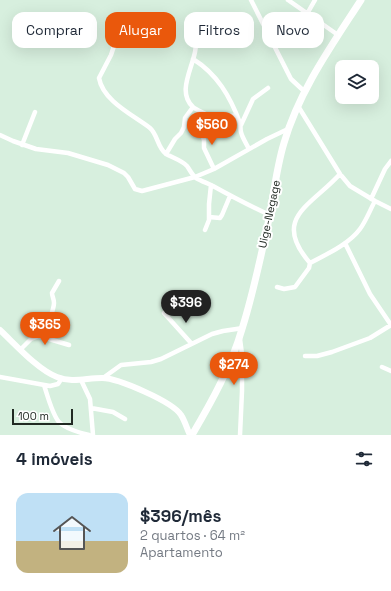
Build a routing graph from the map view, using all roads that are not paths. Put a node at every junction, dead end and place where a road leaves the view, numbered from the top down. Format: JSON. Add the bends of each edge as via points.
{"nodes":[{"id":1,"x":253,"y":0,"type":"edge"},
{"id":2,"x":288,"y":0,"type":"edge"},
{"id":3,"x":315,"y":0,"type":"edge"},
{"id":4,"x":361,"y":0,"type":"edge"},
{"id":5,"x":304,"y":12,"type":"edge"},
{"id":6,"x":308,"y":12,"type":"edge"},
{"id":7,"x":324,"y":26,"type":"edge"},
{"id":8,"x":338,"y":35,"type":"junction"},
{"id":9,"x":113,"y":48,"type":"edge"},
{"id":10,"x":196,"y":48,"type":"edge"},
{"id":11,"x":193,"y":59,"type":"junction"},
{"id":12,"x":268,"y":88,"type":"dead end"},
{"id":13,"x":305,"y":92,"type":"junction"},
{"id":14,"x":298,"y":106,"type":"junction"},
{"id":15,"x":193,"y":107,"type":"junction"},
{"id":16,"x":35,"y":112,"type":"dead end"},
{"id":17,"x":237,"y":116,"type":"junction"},
{"id":18,"x":241,"y":125,"type":"junction"},
{"id":19,"x":200,"y":127,"type":"dead end"},
{"id":20,"x":289,"y":129,"type":"junction"},
{"id":21,"x":0,"y":135,"type":"edge"},
{"id":22,"x":22,"y":144,"type":"junction"},
{"id":23,"x":249,"y":149,"type":"junction"},
{"id":24,"x":166,"y":154,"type":"junction"},
{"id":25,"x":391,"y":160,"type":"edge"},
{"id":26,"x":214,"y":169,"type":"junction"},
{"id":27,"x":340,"y":174,"type":"junction"},
{"id":28,"x":195,"y":177,"type":"junction"},
{"id":29,"x":211,"y":185,"type":"junction"},
{"id":30,"x":230,"y":196,"type":"junction"},
{"id":31,"x":373,"y":200,"type":"junction"},
{"id":32,"x":391,"y":208,"type":"edge"},
{"id":33,"x":270,"y":215,"type":"junction"},
{"id":34,"x":209,"y":217,"type":"junction"},
{"id":35,"x":205,"y":230,"type":"dead end"},
{"id":36,"x":345,"y":243,"type":"junction"},
{"id":37,"x":310,"y":263,"type":"junction"},
{"id":38,"x":59,"y":281,"type":"dead end"},
{"id":39,"x":277,"y":287,"type":"dead end"},
{"id":40,"x":171,"y":305,"type":"dead end"},
{"id":41,"x":391,"y":325,"type":"edge"},
{"id":42,"x":243,"y":328,"type":"junction"},
{"id":43,"x":0,"y":330,"type":"edge"},
{"id":44,"x":42,"y":336,"type":"junction"},
{"id":45,"x":240,"y":338,"type":"junction"},
{"id":46,"x":191,"y":343,"type":"junction"},
{"id":47,"x":69,"y":345,"type":"dead end"},
{"id":48,"x":21,"y":349,"type":"junction"},
{"id":49,"x":305,"y":356,"type":"dead end"},
{"id":50,"x":382,"y":368,"type":"dead end"},
{"id":51,"x":391,"y":371,"type":"edge"},
{"id":52,"x":0,"y":377,"type":"edge"},
{"id":53,"x":62,"y":378,"type":"junction"},
{"id":54,"x":103,"y":378,"type":"junction"},
{"id":55,"x":81,"y":380,"type":"junction"},
{"id":56,"x":44,"y":385,"type":"junction"},
{"id":57,"x":91,"y":408,"type":"junction"},
{"id":58,"x":125,"y":419,"type":"dead end"},
{"id":59,"x":89,"y":435,"type":"edge"},
{"id":60,"x":93,"y":435,"type":"edge"},
{"id":61,"x":191,"y":435,"type":"edge"},
{"id":62,"x":240,"y":435,"type":"edge"}],
"edges":[{"from":1,"to":13,"type":"street","via":[[291,79]]},
{"from":2,"to":5,"type":"street"},
{"from":3,"to":6,"type":"street"},
{"from":4,"to":8,"type":"main road","name":"Uige-Negage"},
{"from":7,"to":8,"type":"street"},
{"from":8,"to":13,"type":"main road","name":"Uige-Negage"},
{"from":9,"to":24,"type":"street","via":[[99,78],[101,88],[124,110],[154,132]]},
{"from":10,"to":11,"type":"street"},
{"from":11,"to":15,"type":"street","via":[[186,89]]},
{"from":11,"to":17,"type":"street","via":[[221,84]]},
{"from":12,"to":18,"type":"street","via":[[253,99]]},
{"from":13,"to":14,"type":"main road","name":"Uige-Negage"},
{"from":14,"to":20,"type":"main road","name":"Uige-Negage"},
{"from":14,"to":27,"type":"street"},
{"from":15,"to":17,"type":"street","via":[[220,124],[230,115]]},
{"from":15,"to":24,"type":"street","via":[[185,118],[181,133],[174,139]]},
{"from":16,"to":22,"type":"street"},
{"from":17,"to":18,"type":"street"},
{"from":18,"to":23,"type":"street"},
{"from":19,"to":26,"type":"street","via":[[204,148]]},
{"from":20,"to":23,"type":"street"},
{"from":20,"to":33,"type":"main road","name":"Uige-Negage"},
{"from":21,"to":22,"type":"street"},
{"from":22,"to":28,"type":"street","via":[[36,149],[68,153],[108,165],[124,173],[132,186],[138,190],[148,190]]},
{"from":23,"to":26,"type":"street"},
{"from":24,"to":28,"type":"street","via":[[182,162]]},
{"from":25,"to":31,"type":"street"},
{"from":26,"to":28,"type":"street"},
{"from":27,"to":31,"type":"street","via":[[350,186]]},
{"from":27,"to":37,"type":"street","via":[[295,220],[293,233],[296,243]]},
{"from":28,"to":29,"type":"street"},
{"from":29,"to":30,"type":"street"},
{"from":29,"to":34,"type":"street"},
{"from":30,"to":33,"type":"street"},
{"from":30,"to":34,"type":"street","via":[[220,218]]},
{"from":31,"to":32,"type":"street"},
{"from":31,"to":36,"type":"street","via":[[360,229]]},
{"from":33,"to":42,"type":"main road","name":"Uige-Negage"},
{"from":34,"to":35,"type":"street"},
{"from":36,"to":37,"type":"street"},
{"from":36,"to":41,"type":"street","via":[[370,294]]},
{"from":37,"to":39,"type":"street","via":[[295,287]]},
{"from":38,"to":44,"type":"street","via":[[52,293],[53,310]]},
{"from":40,"to":46,"type":"street","via":[[164,313]]},
{"from":41,"to":49,"type":"street","via":[[370,338],[332,352]]},
{"from":42,"to":45,"type":"main road","name":"Uige-Negage"},
{"from":42,"to":46,"type":"street","via":[[218,332]]},
{"from":43,"to":48,"type":"street"},
{"from":44,"to":47,"type":"street"},
{"from":44,"to":48,"type":"street","via":[[34,337]]},
{"from":45,"to":61,"type":"main road","name":"Uige-Negage","via":[[217,393]]},
{"from":45,"to":62,"type":"street"},
{"from":46,"to":54,"type":"street","via":[[156,360],[121,365]]},
{"from":48,"to":53,"type":"street","via":[[46,371]]},
{"from":50,"to":51,"type":"street"},
{"from":52,"to":56,"type":"street"},
{"from":53,"to":55,"type":"street"},
{"from":53,"to":56,"type":"street","via":[[54,386]]},
{"from":54,"to":55,"type":"street"},
{"from":54,"to":61,"type":"street","via":[[161,399],[182,416]]},
{"from":55,"to":57,"type":"street","via":[[88,392]]},
{"from":56,"to":59,"type":"street","via":[[60,424]]},
{"from":57,"to":58,"type":"street","via":[[114,412]]},
{"from":57,"to":60,"type":"street"}]}
